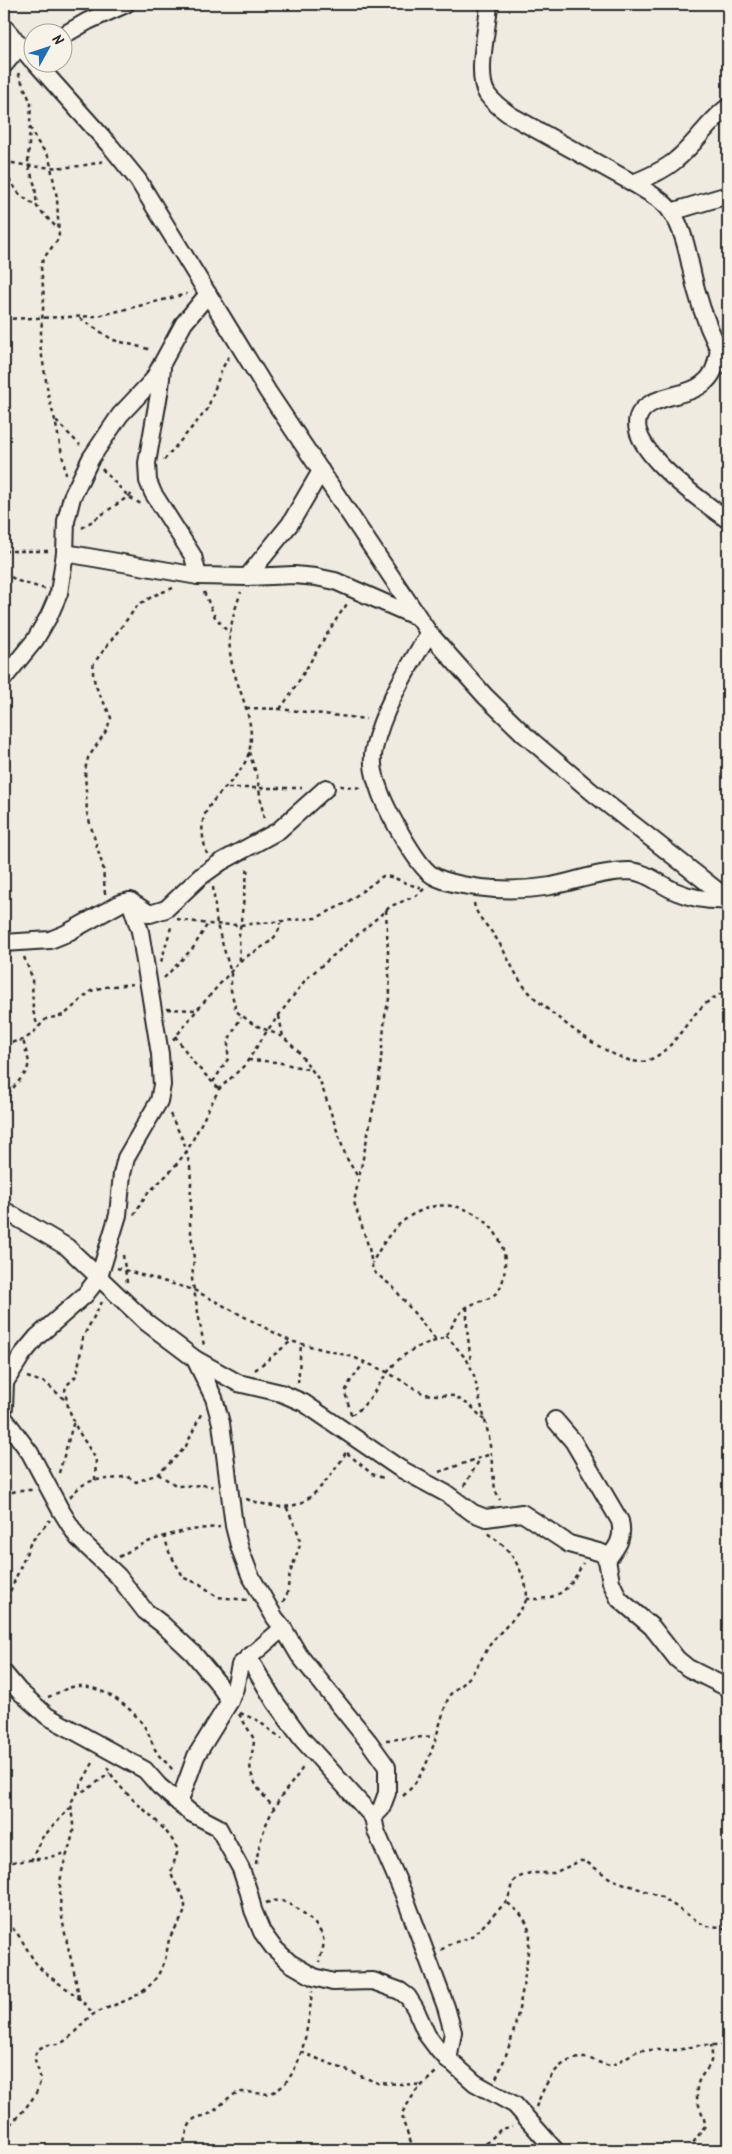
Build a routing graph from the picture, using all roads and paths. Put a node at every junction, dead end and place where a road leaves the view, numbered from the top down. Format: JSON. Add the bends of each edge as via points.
{"nodes":[{"id":1,"x":126,"y":4,"type":"edge"},
{"id":2,"x":489,"y":4,"type":"edge"},
{"id":3,"x":4,"y":27,"type":"edge"},
{"id":4,"x":72,"y":30,"type":"edge"},
{"id":5,"x":13,"y":54,"type":"edge"},
{"id":6,"x":44,"y":72,"type":"edge"},
{"id":7,"x":728,"y":107,"type":"edge"},
{"id":8,"x":30,"y":127,"type":"junction"},
{"id":9,"x":119,"y":157,"type":"junction"},
{"id":10,"x":4,"y":161,"type":"edge"},
{"id":11,"x":29,"y":165,"type":"junction"},
{"id":12,"x":51,"y":167,"type":"junction"},
{"id":13,"x":4,"y":172,"type":"edge"},
{"id":14,"x":633,"y":183,"type":"junction"},
{"id":15,"x":728,"y":195,"type":"edge"},
{"id":16,"x":37,"y":207,"type":"junction"},
{"id":17,"x":672,"y":212,"type":"junction"},
{"id":18,"x":58,"y":229,"type":"junction"},
{"id":19,"x":207,"y":291,"type":"junction"},
{"id":20,"x":80,"y":318,"type":"junction"},
{"id":21,"x":4,"y":319,"type":"edge"},
{"id":22,"x":42,"y":320,"type":"junction"},
{"id":23,"x":237,"y":342,"type":"junction"},
{"id":24,"x":718,"y":350,"type":"junction"},
{"id":25,"x":165,"y":361,"type":"junction"},
{"id":26,"x":728,"y":366,"type":"edge"},
{"id":27,"x":728,"y":374,"type":"edge"},
{"id":28,"x":706,"y":381,"type":"junction"},
{"id":29,"x":55,"y":420,"type":"junction"},
{"id":30,"x":91,"y":458,"type":"junction"},
{"id":31,"x":321,"y":471,"type":"junction"},
{"id":32,"x":148,"y":480,"type":"junction"},
{"id":33,"x":129,"y":496,"type":"junction"},
{"id":34,"x":72,"y":497,"type":"junction"},
{"id":35,"x":146,"y":506,"type":"dead end"},
{"id":36,"x":728,"y":520,"type":"edge"},
{"id":37,"x":65,"y":545,"type":"junction"},
{"id":38,"x":4,"y":551,"type":"edge"},
{"id":39,"x":4,"y":572,"type":"edge"},
{"id":40,"x":199,"y":578,"type":"junction"},
{"id":41,"x":247,"y":578,"type":"junction"},
{"id":42,"x":357,"y":591,"type":"junction"},
{"id":43,"x":59,"y":593,"type":"junction"},
{"id":44,"x":417,"y":617,"type":"junction"},
{"id":45,"x":229,"y":633,"type":"junction"},
{"id":46,"x":429,"y":633,"type":"junction"},
{"id":47,"x":4,"y":678,"type":"edge"},
{"id":48,"x":246,"y":708,"type":"junction"},
{"id":49,"x":280,"y":709,"type":"junction"},
{"id":50,"x":382,"y":720,"type":"junction"},
{"id":51,"x":249,"y":752,"type":"junction"},
{"id":52,"x":226,"y":788,"type":"junction"},
{"id":53,"x":259,"y":788,"type":"junction"},
{"id":54,"x":326,"y":788,"type":"junction"},
{"id":55,"x":379,"y":790,"type":"junction"},
{"id":56,"x":253,"y":844,"type":"junction"},
{"id":57,"x":210,"y":869,"type":"junction"},
{"id":58,"x":477,"y":887,"type":"junction"},
{"id":59,"x":728,"y":900,"type":"edge"},
{"id":60,"x":130,"y":901,"type":"junction"},
{"id":61,"x":386,"y":910,"type":"junction"},
{"id":62,"x":107,"y":911,"type":"junction"},
{"id":63,"x":280,"y":922,"type":"junction"},
{"id":64,"x":208,"y":924,"type":"junction"},
{"id":65,"x":217,"y":925,"type":"junction"},
{"id":66,"x":240,"y":926,"type":"junction"},
{"id":67,"x":4,"y":943,"type":"edge"},
{"id":68,"x":22,"y":943,"type":"junction"},
{"id":69,"x":240,"y":961,"type":"junction"},
{"id":70,"x":160,"y":965,"type":"dead end"},
{"id":71,"x":231,"y":973,"type":"junction"},
{"id":72,"x":149,"y":987,"type":"junction"},
{"id":73,"x":728,"y":991,"type":"edge"},
{"id":74,"x":161,"y":1010,"type":"dead end"},
{"id":75,"x":197,"y":1010,"type":"junction"},
{"id":76,"x":279,"y":1016,"type":"junction"},
{"id":77,"x":241,"y":1017,"type":"junction"},
{"id":78,"x":38,"y":1027,"type":"junction"},
{"id":79,"x":267,"y":1030,"type":"junction"},
{"id":80,"x":176,"y":1037,"type":"junction"},
{"id":81,"x":283,"y":1037,"type":"junction"},
{"id":82,"x":23,"y":1040,"type":"junction"},
{"id":83,"x":4,"y":1044,"type":"edge"},
{"id":84,"x":160,"y":1054,"type":"junction"},
{"id":85,"x":248,"y":1060,"type":"junction"},
{"id":86,"x":311,"y":1070,"type":"junction"},
{"id":87,"x":213,"y":1082,"type":"junction"},
{"id":88,"x":219,"y":1089,"type":"junction"},
{"id":89,"x":159,"y":1101,"type":"junction"},
{"id":90,"x":4,"y":1118,"type":"edge"},
{"id":91,"x":187,"y":1151,"type":"junction"},
{"id":92,"x":358,"y":1177,"type":"junction"},
{"id":93,"x":4,"y":1210,"type":"edge"},
{"id":94,"x":113,"y":1234,"type":"junction"},
{"id":95,"x":371,"y":1264,"type":"junction"},
{"id":96,"x":102,"y":1274,"type":"junction"},
{"id":97,"x":194,"y":1290,"type":"junction"},
{"id":98,"x":467,"y":1307,"type":"junction"},
{"id":99,"x":446,"y":1335,"type":"junction"},
{"id":100,"x":436,"y":1340,"type":"junction"},
{"id":101,"x":290,"y":1341,"type":"junction"},
{"id":102,"x":301,"y":1345,"type":"junction"},
{"id":103,"x":199,"y":1362,"type":"junction"},
{"id":104,"x":364,"y":1362,"type":"junction"},
{"id":105,"x":471,"y":1366,"type":"junction"},
{"id":106,"x":386,"y":1372,"type":"junction"},
{"id":107,"x":7,"y":1381,"type":"edge"},
{"id":108,"x":238,"y":1383,"type":"junction"},
{"id":109,"x":214,"y":1398,"type":"junction"},
{"id":110,"x":297,"y":1400,"type":"junction"},
{"id":111,"x":66,"y":1401,"type":"junction"},
{"id":112,"x":4,"y":1408,"type":"edge"},
{"id":113,"x":351,"y":1415,"type":"junction"},
{"id":114,"x":4,"y":1418,"type":"edge"},
{"id":115,"x":74,"y":1420,"type":"junction"},
{"id":116,"x":484,"y":1420,"type":"junction"},
{"id":117,"x":555,"y":1420,"type":"dead end"},
{"id":118,"x":344,"y":1430,"type":"junction"},
{"id":119,"x":346,"y":1452,"type":"junction"},
{"id":120,"x":491,"y":1454,"type":"junction"},
{"id":121,"x":480,"y":1457,"type":"junction"},
{"id":122,"x":158,"y":1474,"type":"junction"},
{"id":123,"x":387,"y":1479,"type":"dead end"},
{"id":124,"x":95,"y":1480,"type":"junction"},
{"id":125,"x":421,"y":1480,"type":"junction"},
{"id":126,"x":229,"y":1492,"type":"junction"},
{"id":127,"x":4,"y":1494,"type":"edge"},
{"id":128,"x":53,"y":1494,"type":"junction"},
{"id":129,"x":461,"y":1505,"type":"junction"},
{"id":130,"x":286,"y":1506,"type":"junction"},
{"id":131,"x":60,"y":1509,"type":"junction"},
{"id":132,"x":512,"y":1514,"type":"junction"},
{"id":133,"x":234,"y":1526,"type":"junction"},
{"id":134,"x":484,"y":1532,"type":"dead end"},
{"id":135,"x":164,"y":1536,"type":"junction"},
{"id":136,"x":591,"y":1549,"type":"junction"},
{"id":137,"x":608,"y":1560,"type":"junction"},
{"id":138,"x":107,"y":1564,"type":"junction"},
{"id":139,"x":526,"y":1599,"type":"junction"},
{"id":140,"x":266,"y":1603,"type":"junction"},
{"id":141,"x":4,"y":1606,"type":"edge"},
{"id":142,"x":283,"y":1628,"type":"junction"},
{"id":143,"x":248,"y":1657,"type":"junction"},
{"id":144,"x":4,"y":1673,"type":"edge"},
{"id":145,"x":728,"y":1688,"type":"edge"},
{"id":146,"x":43,"y":1699,"type":"dead end"},
{"id":147,"x":230,"y":1701,"type":"junction"},
{"id":148,"x":435,"y":1736,"type":"junction"},
{"id":149,"x":302,"y":1739,"type":"junction"},
{"id":150,"x":284,"y":1741,"type":"dead end"},
{"id":151,"x":92,"y":1742,"type":"junction"},
{"id":152,"x":370,"y":1742,"type":"junction"},
{"id":153,"x":105,"y":1764,"type":"dead end"},
{"id":154,"x":110,"y":1773,"type":"junction"},
{"id":155,"x":75,"y":1794,"type":"junction"},
{"id":156,"x":181,"y":1799,"type":"junction"},
{"id":157,"x":70,"y":1808,"type":"junction"},
{"id":158,"x":274,"y":1808,"type":"junction"},
{"id":159,"x":377,"y":1813,"type":"junction"},
{"id":160,"x":66,"y":1853,"type":"junction"},
{"id":161,"x":31,"y":1861,"type":"junction"},
{"id":162,"x":4,"y":1863,"type":"edge"},
{"id":163,"x":256,"y":1868,"type":"dead end"},
{"id":164,"x":506,"y":1902,"type":"junction"},
{"id":165,"x":253,"y":1910,"type":"junction"},
{"id":166,"x":4,"y":1928,"type":"edge"},
{"id":167,"x":728,"y":1932,"type":"edge"},
{"id":168,"x":428,"y":1960,"type":"junction"},
{"id":169,"x":314,"y":1977,"type":"junction"},
{"id":170,"x":79,"y":1998,"type":"junction"},
{"id":171,"x":93,"y":2015,"type":"junction"},
{"id":172,"x":710,"y":2046,"type":"junction"},
{"id":173,"x":728,"y":2046,"type":"edge"},
{"id":174,"x":301,"y":2052,"type":"junction"},
{"id":175,"x":448,"y":2060,"type":"junction"},
{"id":176,"x":423,"y":2085,"type":"junction"},
{"id":177,"x":490,"y":2091,"type":"junction"},
{"id":178,"x":533,"y":2123,"type":"junction"},
{"id":179,"x":4,"y":2130,"type":"edge"},
{"id":180,"x":182,"y":2150,"type":"edge"},
{"id":181,"x":414,"y":2150,"type":"edge"},
{"id":182,"x":471,"y":2150,"type":"edge"},
{"id":183,"x":555,"y":2150,"type":"edge"},
{"id":184,"x":691,"y":2150,"type":"edge"}],
"edges":[{"from":1,"to":4,"type":"street"},
{"from":2,"to":14,"type":"street","via":[[482,65],[482,81],[488,94],[497,105],[526,125]]},
{"from":3,"to":5,"type":"street"},
{"from":5,"to":8,"type":"path","via":[[20,81],[30,100]]},
{"from":6,"to":9,"type":"street"},
{"from":7,"to":14,"type":"street","via":[[708,124],[676,161]]},
{"from":8,"to":11,"type":"path"},
{"from":8,"to":12,"type":"path","via":[[49,157]]},
{"from":9,"to":12,"type":"path","via":[[89,165]]},
{"from":9,"to":19,"type":"street","via":[[138,180]]},
{"from":10,"to":11,"type":"path"},
{"from":11,"to":12,"type":"path"},
{"from":11,"to":16,"type":"path"},
{"from":12,"to":18,"type":"path"},
{"from":13,"to":16,"type":"path","via":[[20,195]]},
{"from":14,"to":17,"type":"street"},
{"from":15,"to":17,"type":"street"},
{"from":16,"to":18,"type":"path"},
{"from":17,"to":24,"type":"street"},
{"from":18,"to":22,"type":"path","via":[[59,238],[41,264]]},
{"from":19,"to":20,"type":"path"},
{"from":19,"to":23,"type":"street"},
{"from":19,"to":25,"type":"street","via":[[184,323]]},
{"from":20,"to":22,"type":"path"},
{"from":20,"to":25,"type":"path","via":[[113,340]]},
{"from":21,"to":22,"type":"path"},
{"from":22,"to":29,"type":"path","via":[[40,350]]},
{"from":23,"to":31,"type":"street"},
{"from":23,"to":32,"type":"path","via":[[204,414]]},
{"from":24,"to":26,"type":"street"},
{"from":24,"to":28,"type":"street","via":[[715,368]]},
{"from":25,"to":30,"type":"street","via":[[154,380],[120,415]]},
{"from":25,"to":32,"type":"street","via":[[147,463]]},
{"from":27,"to":28,"type":"street"},
{"from":28,"to":36,"type":"street","via":[[649,404],[639,412],[636,424],[640,437],[657,462],[682,486]]},
{"from":29,"to":30,"type":"path"},
{"from":29,"to":34,"type":"path"},
{"from":30,"to":33,"type":"path"},
{"from":30,"to":34,"type":"street"},
{"from":31,"to":41,"type":"street","via":[[290,524]]},
{"from":31,"to":44,"type":"street"},
{"from":32,"to":40,"type":"street","via":[[194,556]]},
{"from":33,"to":35,"type":"path"},
{"from":33,"to":37,"type":"path"},
{"from":34,"to":37,"type":"street"},
{"from":37,"to":38,"type":"path"},
{"from":37,"to":40,"type":"street"},
{"from":37,"to":43,"type":"street"},
{"from":39,"to":43,"type":"path"},
{"from":40,"to":41,"type":"street"},
{"from":40,"to":45,"type":"path","via":[[212,612]]},
{"from":40,"to":62,"type":"path","via":[[138,605],[94,663],[93,677],[111,718],[88,758],[85,770],[88,813],[103,867]]},
{"from":41,"to":42,"type":"street","via":[[316,577]]},
{"from":41,"to":45,"type":"path"},
{"from":42,"to":44,"type":"street"},
{"from":42,"to":49,"type":"path","via":[[326,633]]},
{"from":43,"to":47,"type":"street","via":[[35,640]]},
{"from":44,"to":46,"type":"street"},
{"from":45,"to":48,"type":"path","via":[[230,654]]},
{"from":46,"to":50,"type":"street"},
{"from":46,"to":59,"type":"street","via":[[485,696],[526,735]]},
{"from":48,"to":49,"type":"path"},
{"from":48,"to":51,"type":"path"},
{"from":49,"to":50,"type":"path"},
{"from":50,"to":55,"type":"street","via":[[373,769]]},
{"from":51,"to":52,"type":"path","via":[[240,772]]},
{"from":51,"to":53,"type":"path"},
{"from":52,"to":53,"type":"path"},
{"from":52,"to":57,"type":"path","via":[[203,820]]},
{"from":53,"to":54,"type":"path"},
{"from":53,"to":56,"type":"path","via":[[265,828]]},
{"from":54,"to":55,"type":"path","via":[[354,786]]},
{"from":54,"to":56,"type":"street","via":[[278,831]]},
{"from":55,"to":58,"type":"street","via":[[422,867],[432,876]]},
{"from":56,"to":57,"type":"street"},
{"from":56,"to":66,"type":"path"},
{"from":57,"to":60,"type":"street","via":[[166,909],[150,914]]},
{"from":57,"to":65,"type":"path"},
{"from":58,"to":59,"type":"street","via":[[549,886],[612,873],[638,872],[696,899]]},
{"from":58,"to":73,"type":"path","via":[[475,908],[528,991],[580,1033],[619,1057],[643,1062],[657,1057],[705,1004]]},
{"from":60,"to":62,"type":"street"},
{"from":60,"to":72,"type":"street","via":[[140,931]]},
{"from":61,"to":63,"type":"path","via":[[401,900],[416,896],[426,887],[383,876],[360,894],[323,915]]},
{"from":61,"to":76,"type":"path","via":[[306,979]]},
{"from":61,"to":92,"type":"path","via":[[390,994],[379,1080]]},
{"from":62,"to":68,"type":"street","via":[[50,940]]},
{"from":63,"to":66,"type":"path"},
{"from":63,"to":69,"type":"path","via":[[274,938]]},
{"from":64,"to":65,"type":"path"},
{"from":64,"to":70,"type":"path","via":[[173,918]]},
{"from":64,"to":72,"type":"path","via":[[193,948]]},
{"from":65,"to":66,"type":"path"},
{"from":65,"to":71,"type":"path"},
{"from":66,"to":69,"type":"path"},
{"from":67,"to":68,"type":"street"},
{"from":68,"to":78,"type":"path","via":[[32,977],[33,1011]]},
{"from":69,"to":71,"type":"path"},
{"from":71,"to":75,"type":"path"},
{"from":71,"to":77,"type":"path","via":[[233,1004]]},
{"from":72,"to":78,"type":"path","via":[[120,985],[91,991],[64,1015],[46,1019]]},
{"from":72,"to":84,"type":"street"},
{"from":74,"to":75,"type":"path"},
{"from":75,"to":80,"type":"path"},
{"from":76,"to":79,"type":"path"},
{"from":76,"to":81,"type":"path"},
{"from":77,"to":79,"type":"path"},
{"from":77,"to":87,"type":"path","via":[[228,1041],[228,1059]]},
{"from":78,"to":82,"type":"path"},
{"from":79,"to":81,"type":"path"},
{"from":79,"to":85,"type":"path"},
{"from":80,"to":84,"type":"path"},
{"from":80,"to":87,"type":"path","via":[[194,1063]]},
{"from":81,"to":86,"type":"path"},
{"from":82,"to":83,"type":"path"},
{"from":82,"to":90,"type":"path","via":[[29,1062],[27,1071],[9,1093]]},
{"from":84,"to":89,"type":"street","via":[[162,1085]]},
{"from":85,"to":86,"type":"path","via":[[278,1062]]},
{"from":85,"to":88,"type":"path"},
{"from":86,"to":92,"type":"path","via":[[323,1088],[346,1157]]},
{"from":87,"to":88,"type":"path"},
{"from":88,"to":91,"type":"path"},
{"from":89,"to":91,"type":"path","via":[[170,1114]]},
{"from":89,"to":94,"type":"street","via":[[126,1158]]},
{"from":91,"to":94,"type":"path","via":[[172,1171],[146,1195],[131,1219]]},
{"from":91,"to":97,"type":"path","via":[[192,1182],[190,1223]]},
{"from":92,"to":95,"type":"path","via":[[354,1202]]},
{"from":93,"to":96,"type":"street","via":[[67,1247]]},
{"from":94,"to":96,"type":"street"},
{"from":95,"to":98,"type":"path","via":[[390,1233],[421,1210],[448,1206],[475,1214],[488,1222],[501,1240],[504,1278],[497,1293]]},
{"from":95,"to":100,"type":"path","via":[[373,1271],[393,1287]]},
{"from":96,"to":97,"type":"path"},
{"from":96,"to":103,"type":"street","via":[[146,1322]]},
{"from":96,"to":107,"type":"street","via":[[85,1295],[37,1337]]},
{"from":96,"to":111,"type":"path","via":[[104,1298],[86,1329],[78,1372],[66,1386]]},
{"from":97,"to":101,"type":"path"},
{"from":97,"to":103,"type":"path","via":[[202,1328]]},
{"from":98,"to":99,"type":"path","via":[[454,1320]]},
{"from":98,"to":105,"type":"path"},
{"from":99,"to":100,"type":"path"},
{"from":99,"to":105,"type":"path"},
{"from":100,"to":106,"type":"path","via":[[418,1346]]},
{"from":101,"to":102,"type":"path"},
{"from":101,"to":108,"type":"path"},
{"from":102,"to":104,"type":"path","via":[[337,1352]]},
{"from":102,"to":110,"type":"path"},
{"from":103,"to":108,"type":"street"},
{"from":103,"to":109,"type":"street"},
{"from":104,"to":106,"type":"path"},
{"from":104,"to":113,"type":"path","via":[[346,1392]]},
{"from":105,"to":116,"type":"path"},
{"from":106,"to":113,"type":"path","via":[[364,1406]]},
{"from":106,"to":116,"type":"path","via":[[424,1394],[463,1399]]},
{"from":107,"to":111,"type":"path","via":[[40,1379]]},
{"from":107,"to":112,"type":"street"},
{"from":108,"to":110,"type":"street"},
{"from":109,"to":122,"type":"path","via":[[202,1412],[186,1446]]},
{"from":109,"to":126,"type":"street","via":[[226,1446]]},
{"from":110,"to":118,"type":"street"},
{"from":111,"to":115,"type":"path"},
{"from":113,"to":118,"type":"path"},
{"from":114,"to":128,"type":"street","via":[[30,1453]]},
{"from":115,"to":124,"type":"path","via":[[96,1459]]},
{"from":115,"to":128,"type":"path"},
{"from":116,"to":120,"type":"path"},
{"from":117,"to":137,"type":"street","via":[[573,1441],[620,1521],[619,1545]]},
{"from":118,"to":119,"type":"path"},
{"from":118,"to":125,"type":"street"},
{"from":119,"to":123,"type":"path","via":[[372,1474]]},
{"from":119,"to":130,"type":"path","via":[[313,1494],[300,1504]]},
{"from":120,"to":121,"type":"path"},
{"from":120,"to":132,"type":"path","via":[[495,1490]]},
{"from":121,"to":125,"type":"path"},
{"from":121,"to":129,"type":"path","via":[[466,1478]]},
{"from":122,"to":124,"type":"path","via":[[136,1482],[127,1476]]},
{"from":122,"to":126,"type":"path","via":[[177,1486],[208,1485]]},
{"from":124,"to":131,"type":"path","via":[[84,1483]]},
{"from":125,"to":129,"type":"street"},
{"from":126,"to":130,"type":"path","via":[[264,1504]]},
{"from":126,"to":133,"type":"street"},
{"from":127,"to":128,"type":"path","via":[[29,1490]]},
{"from":128,"to":131,"type":"street"},
{"from":129,"to":132,"type":"street","via":[[486,1518]]},
{"from":130,"to":142,"type":"path","via":[[300,1545],[283,1602]]},
{"from":131,"to":138,"type":"street","via":[[86,1547]]},
{"from":131,"to":141,"type":"path","via":[[31,1542]]},
{"from":132,"to":136,"type":"street","via":[[522,1513],[569,1544]]},
{"from":133,"to":135,"type":"path","via":[[196,1528]]},
{"from":133,"to":140,"type":"street","via":[[250,1575]]},
{"from":134,"to":139,"type":"path","via":[[510,1553],[526,1589]]},
{"from":135,"to":138,"type":"path","via":[[130,1549]]},
{"from":135,"to":140,"type":"path","via":[[184,1578],[200,1584],[217,1597]]},
{"from":136,"to":137,"type":"street","via":[[602,1553]]},
{"from":136,"to":139,"type":"path","via":[[562,1593],[552,1598]]},
{"from":137,"to":145,"type":"street","via":[[611,1582],[619,1599],[652,1627],[688,1668]]},
{"from":138,"to":147,"type":"street","via":[[145,1611],[206,1668]]},
{"from":139,"to":148,"type":"path","via":[[467,1680],[449,1696]]},
{"from":140,"to":142,"type":"street"},
{"from":142,"to":143,"type":"street"},
{"from":142,"to":152,"type":"street","via":[[299,1656]]},
{"from":143,"to":147,"type":"street","via":[[240,1665]]},
{"from":143,"to":149,"type":"street","via":[[274,1702]]},
{"from":144,"to":151,"type":"street","via":[[33,1705]]},
{"from":146,"to":156,"type":"path","via":[[76,1686],[92,1687],[109,1694],[148,1732],[156,1752],[171,1766]]},
{"from":147,"to":156,"type":"street","via":[[196,1756]]},
{"from":148,"to":152,"type":"path"},
{"from":148,"to":159,"type":"path","via":[[430,1756],[417,1781],[392,1805]]},
{"from":149,"to":158,"type":"path","via":[[306,1756],[304,1765]]},
{"from":149,"to":159,"type":"street"},
{"from":150,"to":158,"type":"path","via":[[257,1720],[237,1711],[254,1739],[250,1767],[252,1778]]},
{"from":151,"to":155,"type":"path","via":[[98,1753]]},
{"from":151,"to":156,"type":"street","via":[[145,1770],[159,1786]]},
{"from":152,"to":159,"type":"street","via":[[387,1766],[388,1793]]},
{"from":153,"to":154,"type":"path"},
{"from":154,"to":155,"type":"path"},
{"from":154,"to":171,"type":"path","via":[[123,1792],[173,1840],[178,1850],[172,1878],[185,1904],[184,1913],[169,1940],[165,1961],[153,1983],[144,1992]]},
{"from":155,"to":157,"type":"path"},
{"from":156,"to":165,"type":"street","via":[[198,1818],[218,1827],[240,1869]]},
{"from":157,"to":160,"type":"path","via":[[73,1829]]},
{"from":157,"to":161,"type":"path","via":[[41,1840]]},
{"from":158,"to":163,"type":"path","via":[[262,1834]]},
{"from":159,"to":168,"type":"street","via":[[376,1831]]},
{"from":160,"to":161,"type":"path"},
{"from":160,"to":170,"type":"path","via":[[60,1900]]},
{"from":161,"to":162,"type":"path"},
{"from":164,"to":167,"type":"path","via":[[516,1878],[530,1873],[554,1873],[585,1861],[611,1879],[662,1897],[698,1922]]},
{"from":164,"to":168,"type":"path","via":[[471,1937],[450,1944]]},
{"from":164,"to":177,"type":"path","via":[[523,1917],[529,1926],[530,1936],[515,2028]]},
{"from":165,"to":169,"type":"street","via":[[262,1932],[273,1947],[290,1963]]},
{"from":165,"to":169,"type":"path","via":[[272,1900],[282,1901],[294,1907],[317,1928],[323,1938]]},
{"from":166,"to":170,"type":"path","via":[[13,1929],[43,1970]]},
{"from":168,"to":175,"type":"street","via":[[453,2032]]},
{"from":169,"to":174,"type":"path"},
{"from":169,"to":175,"type":"street","via":[[333,1982],[373,1981],[400,1991],[408,1997],[427,2035]]},
{"from":170,"to":171,"type":"path"},
{"from":171,"to":179,"type":"path","via":[[64,2041],[46,2046],[35,2055],[39,2087]]},
{"from":172,"to":173,"type":"path"},
{"from":172,"to":178,"type":"path","via":[[639,2050],[611,2066],[587,2058],[575,2059],[555,2070]]},
{"from":172,"to":184,"type":"path","via":[[711,2063],[696,2090],[705,2126]]},
{"from":174,"to":176,"type":"path","via":[[378,2084]]},
{"from":174,"to":180,"type":"path","via":[[288,2079],[274,2092],[264,2095],[239,2093],[211,2113],[196,2118],[188,2128]]},
{"from":175,"to":176,"type":"path"},
{"from":175,"to":177,"type":"street","via":[[475,2084]]},
{"from":176,"to":181,"type":"path","via":[[402,2113]]},
{"from":177,"to":178,"type":"street","via":[[515,2105]]},
{"from":178,"to":182,"type":"path","via":[[506,2127],[488,2142]]},
{"from":178,"to":183,"type":"street"}]}
